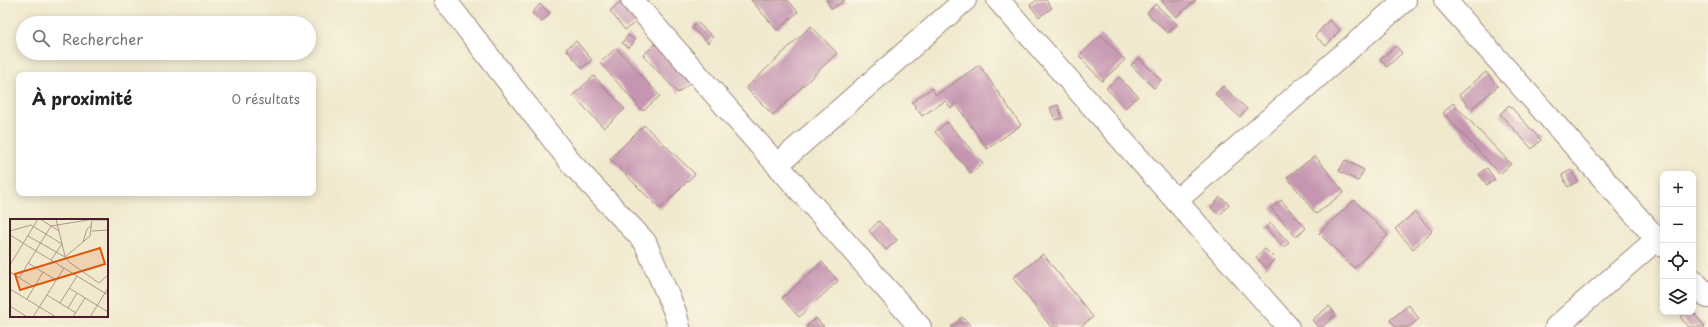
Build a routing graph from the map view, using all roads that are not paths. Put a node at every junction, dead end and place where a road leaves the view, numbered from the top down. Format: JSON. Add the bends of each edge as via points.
{"nodes":[{"id":1,"x":445,"y":0,"type":"edge"},
{"id":2,"x":632,"y":0,"type":"edge"},
{"id":3,"x":965,"y":0,"type":"edge"},
{"id":4,"x":998,"y":0,"type":"edge"},
{"id":5,"x":1405,"y":0,"type":"edge"},
{"id":6,"x":1445,"y":0,"type":"edge"},
{"id":7,"x":777,"y":165,"type":"junction"},
{"id":8,"x":1176,"y":201,"type":"junction"},
{"id":9,"x":1660,"y":242,"type":"edge"},
{"id":10,"x":1696,"y":283,"type":"edge"},
{"id":11,"x":1708,"y":297,"type":"edge"},
{"id":12,"x":679,"y":327,"type":"edge"},
{"id":13,"x":920,"y":327,"type":"edge"},
{"id":14,"x":1288,"y":327,"type":"edge"},
{"id":15,"x":1556,"y":327,"type":"edge"}],
"edges":[{"from":1,"to":12,"type":"street","via":[[572,164],[644,242],[675,312]]},
{"from":2,"to":7,"type":"street"},
{"from":3,"to":7,"type":"street"},
{"from":4,"to":8,"type":"street"},
{"from":5,"to":8,"type":"street"},
{"from":6,"to":9,"type":"street"},
{"from":7,"to":13,"type":"street"},
{"from":8,"to":14,"type":"street"},
{"from":9,"to":15,"type":"street"},
{"from":10,"to":11,"type":"street"}]}
